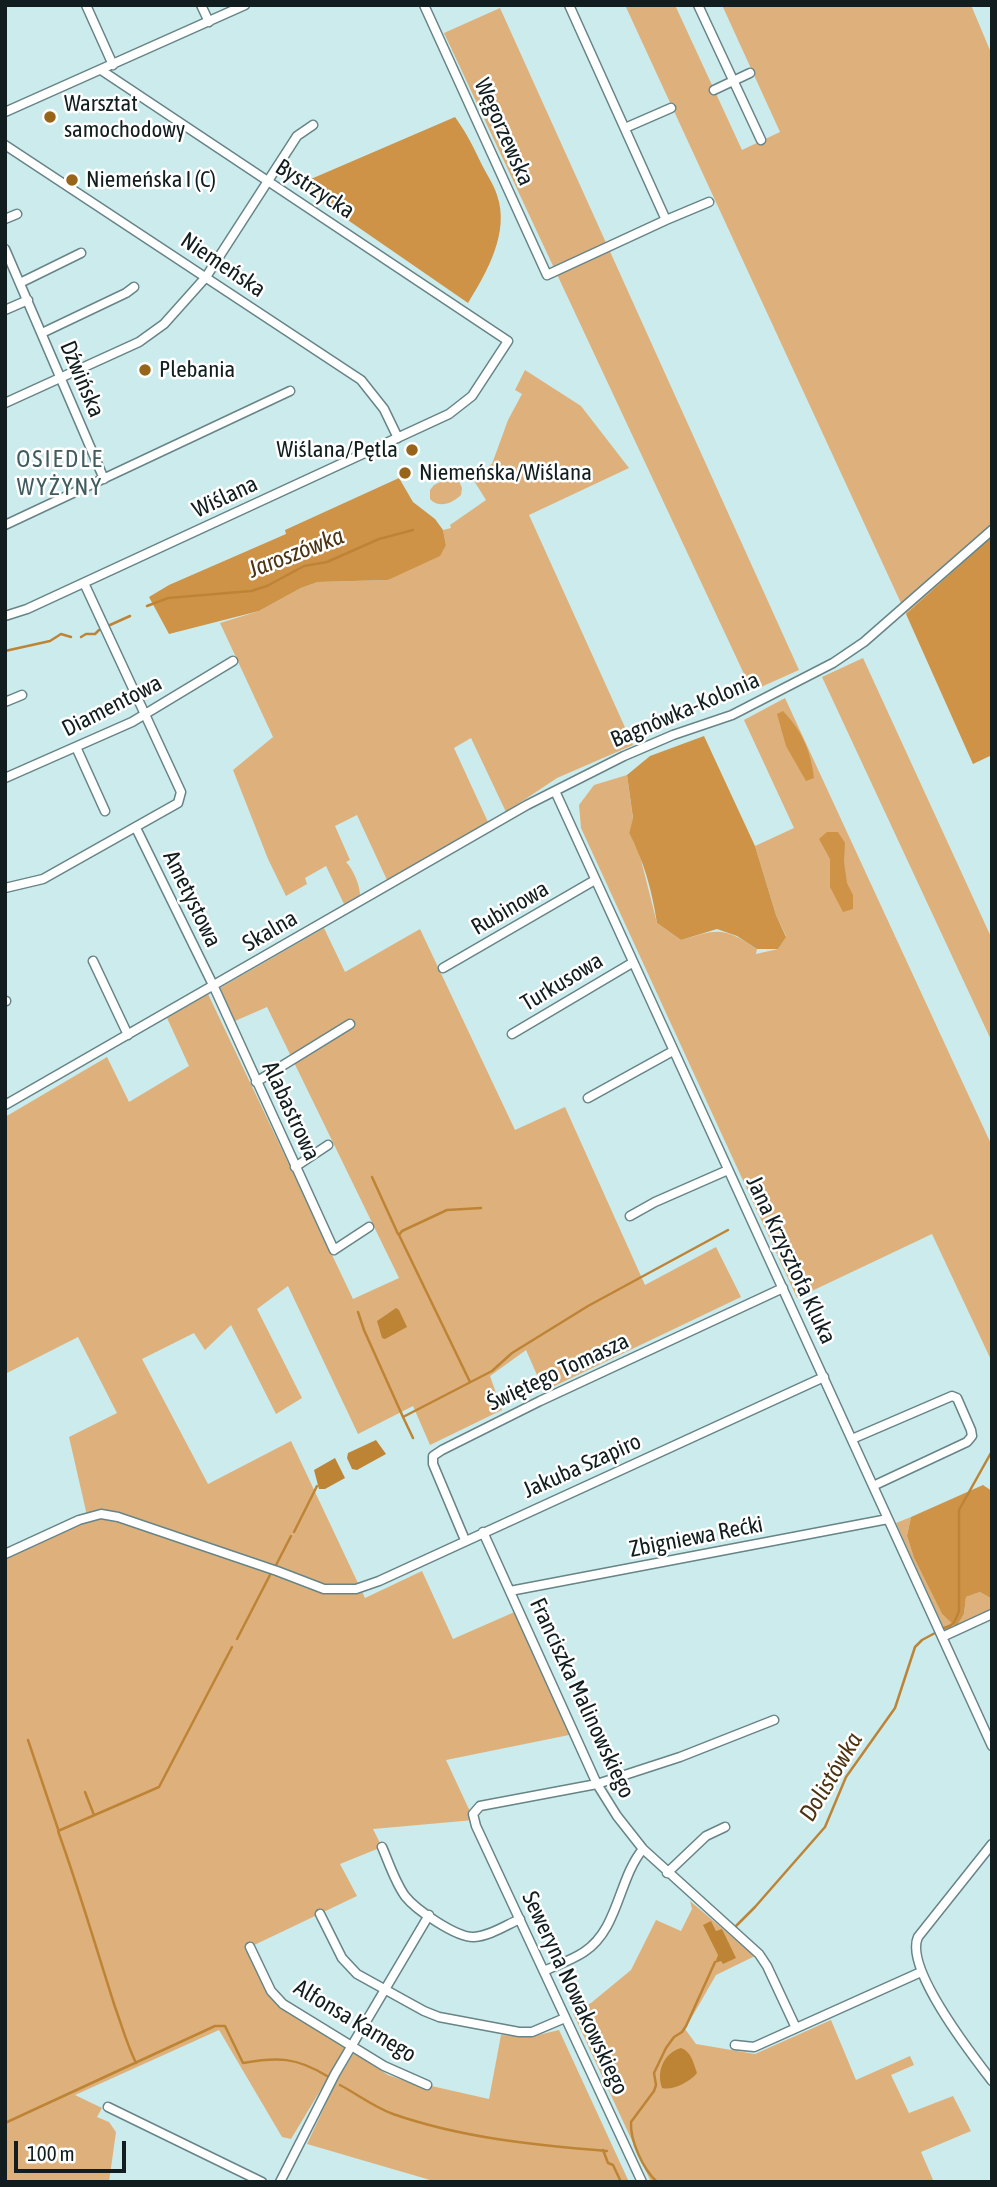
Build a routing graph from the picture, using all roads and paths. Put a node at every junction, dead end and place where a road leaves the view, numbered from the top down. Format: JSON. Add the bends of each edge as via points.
{"nodes":[{"id":1,"x":86,"y":5,"type":"edge"},
{"id":2,"x":201,"y":5,"type":"edge"},
{"id":3,"x":245,"y":5,"type":"edge"},
{"id":4,"x":424,"y":5,"type":"edge"},
{"id":5,"x":569,"y":5,"type":"edge"},
{"id":6,"x":698,"y":5,"type":"edge"},
{"id":7,"x":209,"y":22,"type":"junction"},
{"id":8,"x":113,"y":65,"type":"junction"},
{"id":9,"x":101,"y":70,"type":"junction"},
{"id":10,"x":750,"y":73,"type":"dead end"},
{"id":11,"x":733,"y":82,"type":"junction"},
{"id":12,"x":714,"y":90,"type":"dead end"},
{"id":13,"x":671,"y":108,"type":"dead end"},
{"id":14,"x":5,"y":112,"type":"edge"},
{"id":15,"x":313,"y":125,"type":"dead end"},
{"id":16,"x":625,"y":128,"type":"junction"},
{"id":17,"x":761,"y":141,"type":"dead end"},
{"id":18,"x":5,"y":145,"type":"edge"},
{"id":19,"x":269,"y":182,"type":"junction"},
{"id":20,"x":709,"y":202,"type":"dead end"},
{"id":21,"x":16,"y":214,"type":"dead end"},
{"id":22,"x":5,"y":219,"type":"edge"},
{"id":23,"x":666,"y":220,"type":"junction"},
{"id":24,"x":5,"y":249,"type":"edge"},
{"id":25,"x":81,"y":253,"type":"dead end"},
{"id":26,"x":206,"y":277,"type":"junction"},
{"id":27,"x":20,"y":283,"type":"junction"},
{"id":28,"x":134,"y":287,"type":"dead end"},
{"id":29,"x":28,"y":300,"type":"junction"},
{"id":30,"x":5,"y":310,"type":"edge"},
{"id":31,"x":42,"y":333,"type":"junction"},
{"id":32,"x":508,"y":341,"type":"joint"},
{"id":33,"x":61,"y":378,"type":"junction"},
{"id":34,"x":290,"y":391,"type":"dead end"},
{"id":35,"x":5,"y":403,"type":"edge"},
{"id":36,"x":398,"y":438,"type":"junction"},
{"id":37,"x":104,"y":479,"type":"junction"},
{"id":38,"x":5,"y":525,"type":"edge"},
{"id":39,"x":992,"y":530,"type":"edge"},
{"id":40,"x":83,"y":583,"type":"junction"},
{"id":41,"x":5,"y":616,"type":"edge"},
{"id":42,"x":233,"y":661,"type":"dead end"},
{"id":43,"x":22,"y":695,"type":"dead end"},
{"id":44,"x":5,"y":702,"type":"edge"},
{"id":45,"x":145,"y":715,"type":"junction"},
{"id":46,"x":76,"y":747,"type":"junction"},
{"id":47,"x":5,"y":778,"type":"edge"},
{"id":48,"x":555,"y":791,"type":"junction"},
{"id":49,"x":105,"y":811,"type":"dead end"},
{"id":50,"x":136,"y":828,"type":"junction"},
{"id":51,"x":596,"y":880,"type":"junction"},
{"id":52,"x":5,"y":888,"type":"edge"},
{"id":53,"x":93,"y":961,"type":"dead end"},
{"id":54,"x":632,"y":963,"type":"junction"},
{"id":55,"x":443,"y":968,"type":"dead end"},
{"id":56,"x":214,"y":987,"type":"junction"},
{"id":57,"x":350,"y":1024,"type":"dead end"},
{"id":58,"x":512,"y":1034,"type":"dead end"},
{"id":59,"x":128,"y":1035,"type":"junction"},
{"id":60,"x":673,"y":1051,"type":"junction"},
{"id":61,"x":256,"y":1082,"type":"junction"},
{"id":62,"x":588,"y":1098,"type":"dead end"},
{"id":63,"x":5,"y":1105,"type":"edge"},
{"id":64,"x":328,"y":1145,"type":"dead end"},
{"id":65,"x":295,"y":1167,"type":"junction"},
{"id":66,"x":728,"y":1170,"type":"junction"},
{"id":67,"x":630,"y":1216,"type":"dead end"},
{"id":68,"x":369,"y":1227,"type":"dead end"},
{"id":69,"x":783,"y":1288,"type":"junction"},
{"id":70,"x":824,"y":1377,"type":"junction"},
{"id":71,"x":852,"y":1438,"type":"junction"},
{"id":72,"x":873,"y":1486,"type":"junction"},
{"id":73,"x":888,"y":1519,"type":"junction"},
{"id":74,"x":483,"y":1532,"type":"junction"},
{"id":75,"x":466,"y":1540,"type":"junction"},
{"id":76,"x":5,"y":1553,"type":"edge"},
{"id":77,"x":510,"y":1591,"type":"junction"},
{"id":78,"x":992,"y":1614,"type":"edge"},
{"id":79,"x":942,"y":1637,"type":"junction"},
{"id":80,"x":774,"y":1720,"type":"dead end"},
{"id":81,"x":992,"y":1746,"type":"edge"},
{"id":82,"x":597,"y":1784,"type":"junction"},
{"id":83,"x":725,"y":1827,"type":"dead end"},
{"id":84,"x":992,"y":1844,"type":"edge"},
{"id":85,"x":382,"y":1847,"type":"dead end"},
{"id":86,"x":643,"y":1849,"type":"junction"},
{"id":87,"x":667,"y":1873,"type":"junction"},
{"id":88,"x":320,"y":1914,"type":"dead end"},
{"id":89,"x":429,"y":1915,"type":"junction"},
{"id":90,"x":520,"y":1919,"type":"junction"},
{"id":91,"x":250,"y":1947,"type":"dead end"},
{"id":92,"x":544,"y":1971,"type":"junction"},
{"id":93,"x":921,"y":1972,"type":"junction"},
{"id":94,"x":385,"y":1990,"type":"junction"},
{"id":95,"x":565,"y":2018,"type":"junction"},
{"id":96,"x":796,"y":2028,"type":"junction"},
{"id":97,"x":734,"y":2045,"type":"dead end"},
{"id":98,"x":352,"y":2046,"type":"junction"},
{"id":99,"x":992,"y":2081,"type":"edge"},
{"id":100,"x":427,"y":2085,"type":"dead end"},
{"id":101,"x":108,"y":2107,"type":"dead end"},
{"id":102,"x":262,"y":2182,"type":"edge"},
{"id":103,"x":280,"y":2182,"type":"edge"},
{"id":104,"x":642,"y":2182,"type":"edge"}],
"edges":[{"from":1,"to":8,"type":"street"},
{"from":2,"to":7,"type":"street"},
{"from":3,"to":7,"type":"street"},
{"from":4,"to":23,"type":"street","name":"Węgorzewska","via":[[548,275]]},
{"from":5,"to":16,"type":"street"},
{"from":6,"to":11,"type":"street"},
{"from":7,"to":8,"type":"street"},
{"from":8,"to":9,"type":"street"},
{"from":9,"to":14,"type":"street"},
{"from":9,"to":19,"type":"street","name":"Bystrzycka"},
{"from":10,"to":11,"type":"street"},
{"from":11,"to":12,"type":"street"},
{"from":11,"to":17,"type":"street"},
{"from":13,"to":16,"type":"street"},
{"from":15,"to":19,"type":"street","via":[[297,136]]},
{"from":16,"to":23,"type":"street"},
{"from":18,"to":26,"type":"street","name":"Niemeńska"},
{"from":19,"to":26,"type":"street"},
{"from":19,"to":32,"type":"street","name":"Bystrzycka"},
{"from":20,"to":23,"type":"street"},
{"from":21,"to":22,"type":"street"},
{"from":24,"to":27,"type":"street","name":"Dźwińska"},
{"from":25,"to":27,"type":"street"},
{"from":26,"to":33,"type":"street","via":[[177,312],[145,338]]},
{"from":26,"to":36,"type":"street","name":"Niemeńska","via":[[361,380],[384,409]]},
{"from":27,"to":29,"type":"street","name":"Dźwińska"},
{"from":28,"to":31,"type":"street","name":"Dźwińska"},
{"from":29,"to":30,"type":"street"},
{"from":29,"to":31,"type":"street","name":"Dźwińska"},
{"from":31,"to":33,"type":"street","name":"Dźwińska"},
{"from":32,"to":36,"type":"street","name":"Wiślana","via":[[467,401]]},
{"from":33,"to":35,"type":"street"},
{"from":33,"to":37,"type":"street","name":"Dźwińska"},
{"from":34,"to":37,"type":"street"},
{"from":36,"to":40,"type":"street","name":"Wiślana"},
{"from":37,"to":38,"type":"street"},
{"from":39,"to":48,"type":"street","name":"Bagnówka-Kolonia","via":[[864,642],[832,663],[732,715],[648,746]]},
{"from":40,"to":41,"type":"street","name":"Wiślana"},
{"from":40,"to":45,"type":"street"},
{"from":42,"to":45,"type":"street","name":"Diamentowa"},
{"from":43,"to":44,"type":"street"},
{"from":45,"to":46,"type":"street","name":"Diamentowa"},
{"from":45,"to":50,"type":"street","via":[[181,792],[178,803]]},
{"from":46,"to":47,"type":"street","name":"Diamentowa"},
{"from":46,"to":49,"type":"street"},
{"from":48,"to":51,"type":"street","name":"Jana Krzysztofa Kluka"},
{"from":48,"to":56,"type":"street","name":"Skalna"},
{"from":50,"to":52,"type":"street","via":[[43,879]]},
{"from":50,"to":56,"type":"street","name":"Ametystowa"},
{"from":51,"to":54,"type":"street","name":"Jana Krzysztofa Kluka"},
{"from":51,"to":55,"type":"street","name":"Rubinowa"},
{"from":53,"to":59,"type":"street"},
{"from":54,"to":58,"type":"street","name":"Turkusowa"},
{"from":54,"to":60,"type":"street","name":"Jana Krzysztofa Kluka"},
{"from":56,"to":59,"type":"street","name":"Skalna"},
{"from":56,"to":61,"type":"street","name":"Alabastrowa"},
{"from":57,"to":61,"type":"street"},
{"from":59,"to":63,"type":"street","name":"Skalna"},
{"from":60,"to":62,"type":"street"},
{"from":60,"to":66,"type":"street","name":"Jana Krzysztofa Kluka"},
{"from":61,"to":65,"type":"street","name":"Alabastrowa"},
{"from":64,"to":65,"type":"street"},
{"from":65,"to":68,"type":"street","name":"Alabastrowa","via":[[334,1251]]},
{"from":66,"to":67,"type":"street"},
{"from":66,"to":69,"type":"street","name":"Jana Krzysztofa Kluka"},
{"from":69,"to":70,"type":"street","name":"Jana Krzysztofa Kluka"},
{"from":69,"to":75,"type":"street","name":"Świętego Tomasza","via":[[433,1456]]},
{"from":70,"to":71,"type":"street","name":"Jana Krzysztofa Kluka"},
{"from":70,"to":74,"type":"street","name":"Jakuba Szapiro"},
{"from":71,"to":72,"type":"street","name":"Jana Krzysztofa Kluka"},
{"from":71,"to":72,"type":"street","via":[[952,1395],[971,1430],[967,1441]]},
{"from":72,"to":73,"type":"street","name":"Jana Krzysztofa Kluka"},
{"from":73,"to":77,"type":"street","name":"Zbigniewa Rećki"},
{"from":73,"to":79,"type":"street","name":"Jana Krzysztofa Kluka"},
{"from":74,"to":75,"type":"street","name":"Jakuba Szapiro"},
{"from":74,"to":77,"type":"street","name":"Franciszka Malinowskiego"},
{"from":75,"to":76,"type":"street","name":"Jakuba Szapiro","via":[[356,1589],[324,1589],[101,1514]]},
{"from":77,"to":82,"type":"street","name":"Franciszka Malinowskiego"},
{"from":78,"to":79,"type":"street"},
{"from":79,"to":81,"type":"street","name":"Jana Krzysztofa Kluka"},
{"from":80,"to":82,"type":"street"},
{"from":82,"to":86,"type":"street","name":"Franciszka Malinowskiego"},
{"from":82,"to":90,"type":"street","name":"Seweryna Nowakowskiego","via":[[480,1806],[473,1814]]},
{"from":83,"to":87,"type":"street","via":[[706,1836]]},
{"from":84,"to":93,"type":"street","via":[[918,1937],[915,1945]]},
{"from":85,"to":89,"type":"street","via":[[405,1896]]},
{"from":86,"to":87,"type":"street","name":"Franciszka Malinowskiego"},
{"from":86,"to":92,"type":"street","via":[[595,1943]]},
{"from":87,"to":96,"type":"street","name":"Franciszka Malinowskiego","via":[[759,1954]]},
{"from":88,"to":94,"type":"street","via":[[349,1967]]},
{"from":89,"to":90,"type":"street","via":[[462,1936],[475,1937]]},
{"from":89,"to":94,"type":"street"},
{"from":90,"to":92,"type":"street","name":"Seweryna Nowakowskiego"},
{"from":91,"to":98,"type":"street","name":"Alfonsa Karnego","via":[[271,1992],[283,2004]]},
{"from":92,"to":95,"type":"street","name":"Seweryna Nowakowskiego"},
{"from":93,"to":96,"type":"street"},
{"from":93,"to":99,"type":"street","via":[[957,2034]]},
{"from":94,"to":95,"type":"street","via":[[439,2017],[496,2029],[532,2032]]},
{"from":94,"to":98,"type":"street"},
{"from":95,"to":104,"type":"street","name":"Seweryna Nowakowskiego"},
{"from":96,"to":97,"type":"street","via":[[754,2047]]},
{"from":98,"to":100,"type":"street","name":"Alfonsa Karnego"},
{"from":98,"to":103,"type":"street"},
{"from":101,"to":102,"type":"street"}]}
